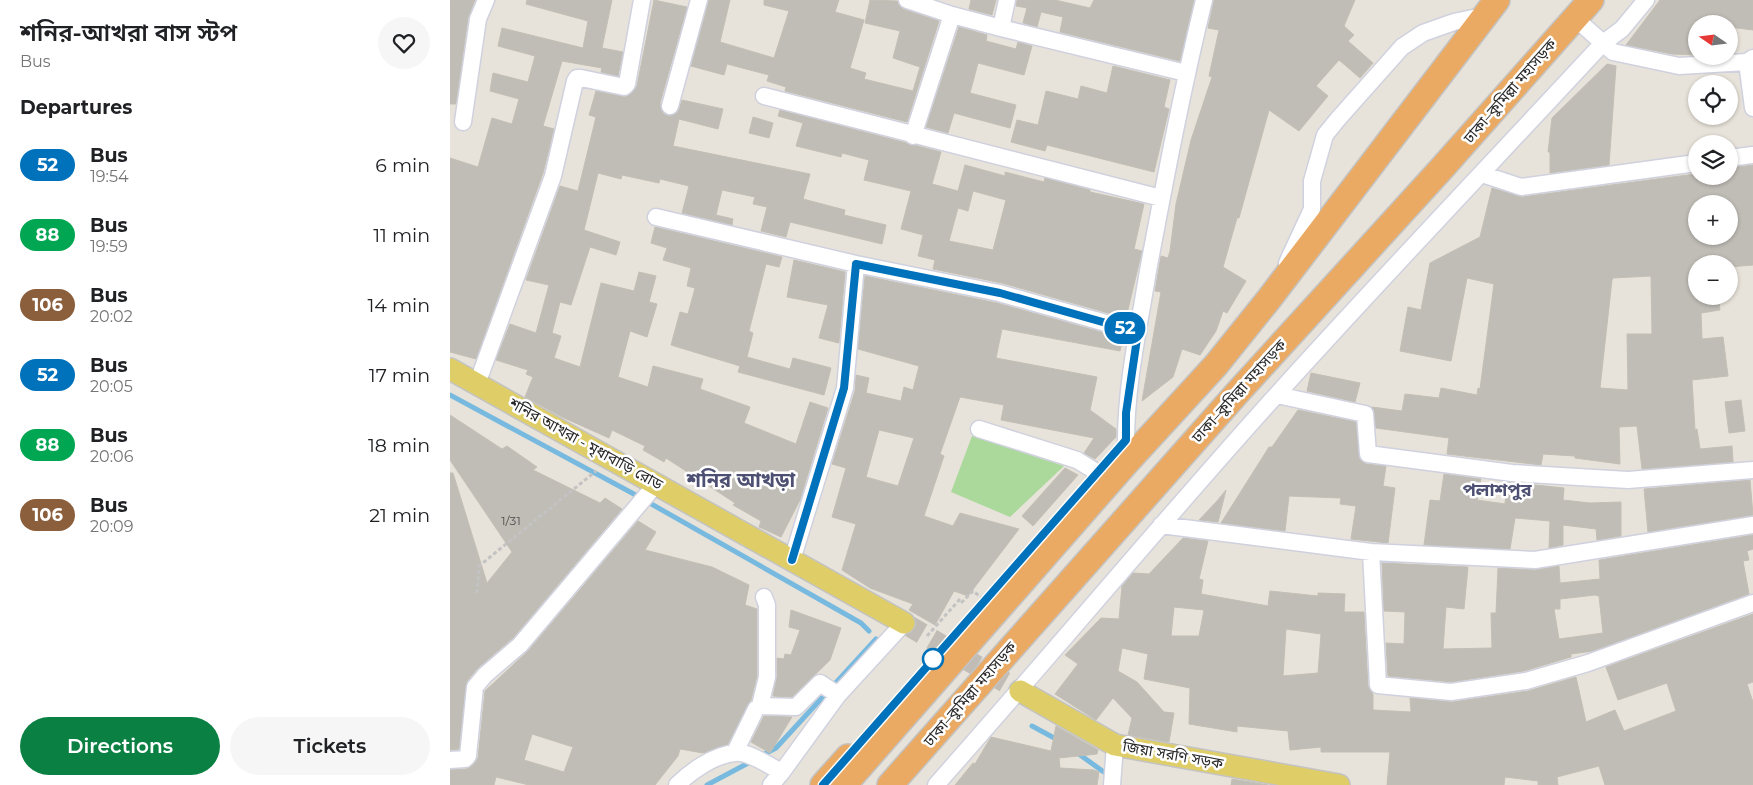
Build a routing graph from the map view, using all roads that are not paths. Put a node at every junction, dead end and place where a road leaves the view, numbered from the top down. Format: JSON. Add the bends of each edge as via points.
{"nodes":[{"id":1,"x":486,"y":0,"type":"edge"},
{"id":2,"x":642,"y":0,"type":"edge"},
{"id":3,"x":699,"y":0,"type":"edge"},
{"id":4,"x":906,"y":0,"type":"edge"},
{"id":5,"x":1007,"y":0,"type":"edge"},
{"id":6,"x":1204,"y":0,"type":"edge"},
{"id":7,"x":1646,"y":0,"type":"edge"},
{"id":8,"x":1492,"y":9,"type":"edge"},
{"id":9,"x":1583,"y":9,"type":"edge"},
{"id":10,"x":952,"y":14,"type":"junction"},
{"id":11,"x":1001,"y":28,"type":"junction"},
{"id":12,"x":1603,"y":43,"type":"junction"},
{"id":13,"x":1750,"y":60,"type":"edge"},
{"id":14,"x":1186,"y":73,"type":"junction"},
{"id":15,"x":764,"y":96,"type":"dead end"},
{"id":16,"x":670,"y":106,"type":"dead end"},
{"id":17,"x":1753,"y":108,"type":"edge"},
{"id":18,"x":463,"y":122,"type":"dead end"},
{"id":19,"x":913,"y":136,"type":"junction"},
{"id":20,"x":1753,"y":155,"type":"edge"},
{"id":21,"x":1738,"y":157,"type":"edge"},
{"id":22,"x":1688,"y":164,"type":"edge"},
{"id":23,"x":1482,"y":174,"type":"junction"},
{"id":24,"x":1161,"y":198,"type":"junction"},
{"id":25,"x":656,"y":217,"type":"dead end"},
{"id":26,"x":856,"y":264,"type":"junction"},
{"id":27,"x":1270,"y":299,"type":"junction"},
{"id":28,"x":1138,"y":332,"type":"junction"},
{"id":29,"x":450,"y":369,"type":"edge"},
{"id":30,"x":477,"y":384,"type":"junction"},
{"id":31,"x":1277,"y":395,"type":"junction"},
{"id":32,"x":979,"y":429,"type":"dead end"},
{"id":33,"x":1126,"y":440,"type":"junction"},
{"id":34,"x":1753,"y":470,"type":"edge"},
{"id":35,"x":1098,"y":473,"type":"junction"},
{"id":36,"x":652,"y":488,"type":"junction"},
{"id":37,"x":1161,"y":525,"type":"junction"},
{"id":38,"x":1753,"y":525,"type":"edge"},
{"id":39,"x":1371,"y":552,"type":"junction"},
{"id":40,"x":792,"y":560,"type":"junction"},
{"id":41,"x":764,"y":597,"type":"dead end"},
{"id":42,"x":1753,"y":604,"type":"edge"},
{"id":43,"x":904,"y":623,"type":"joint"},
{"id":44,"x":1020,"y":691,"type":"junction"},
{"id":45,"x":838,"y":695,"type":"junction"},
{"id":46,"x":760,"y":706,"type":"junction"},
{"id":47,"x":1115,"y":745,"type":"junction"},
{"id":48,"x":735,"y":752,"type":"junction"},
{"id":49,"x":450,"y":760,"type":"edge"},
{"id":50,"x":782,"y":772,"type":"junction"},
{"id":51,"x":677,"y":785,"type":"edge"},
{"id":52,"x":771,"y":785,"type":"edge"},
{"id":53,"x":823,"y":785,"type":"edge"},
{"id":54,"x":844,"y":785,"type":"edge"},
{"id":55,"x":890,"y":785,"type":"edge"},
{"id":56,"x":936,"y":785,"type":"edge"},
{"id":57,"x":1112,"y":785,"type":"edge"},
{"id":58,"x":1339,"y":785,"type":"edge"}],
"edges":[{"from":1,"to":18,"type":"street","via":[[478,19]]},
{"from":2,"to":30,"type":"street","via":[[627,84],[624,87],[581,78],[576,81],[553,176]]},
{"from":3,"to":16,"type":"street"},
{"from":4,"to":10,"type":"street"},
{"from":5,"to":11,"type":"street"},
{"from":6,"to":14,"type":"street"},
{"from":7,"to":12,"type":"street","via":[[1622,29]]},
{"from":8,"to":27,"type":"highway"},
{"from":8,"to":27,"type":"street","via":[[1482,16],[1423,33],[1402,47],[1325,135],[1312,182],[1312,209]]},
{"from":9,"to":12,"type":"street"},
{"from":9,"to":55,"type":"highway","name":"ঢাকা–কুমিল্লা মহাসড়ক"},
{"from":10,"to":11,"type":"street"},
{"from":10,"to":19,"type":"street"},
{"from":11,"to":14,"type":"street"},
{"from":12,"to":13,"type":"street","via":[[1613,52],[1679,66]]},
{"from":12,"to":23,"type":"street"},
{"from":13,"to":17,"type":"street"},
{"from":14,"to":24,"type":"street"},
{"from":15,"to":19,"type":"street"},
{"from":19,"to":24,"type":"street"},
{"from":20,"to":21,"type":"street"},
{"from":22,"to":23,"type":"street","via":[[1521,187]]},
{"from":23,"to":31,"type":"street"},
{"from":24,"to":28,"type":"street"},
{"from":25,"to":26,"type":"street"},
{"from":26,"to":28,"type":"street","via":[[1000,293]]},
{"from":26,"to":40,"type":"street","via":[[844,388]]},
{"from":27,"to":33,"type":"highway"},
{"from":27,"to":54,"type":"highway","via":[[1216,365]]},
{"from":28,"to":33,"type":"street","via":[[1126,413]]},
{"from":29,"to":30,"type":"main road","name":"শনির আখরা - মৃধাবাড়ি রোড"},
{"from":30,"to":36,"type":"main road","name":"শনির আখরা - মৃধাবাড়ি রোড","via":[[612,458]]},
{"from":31,"to":34,"type":"street","via":[[1365,414],[1368,454],[1512,473],[1628,480]]},
{"from":31,"to":37,"type":"street"},
{"from":32,"to":35,"type":"street","via":[[1077,460]]},
{"from":33,"to":35,"type":"highway"},
{"from":35,"to":53,"type":"highway"},
{"from":36,"to":40,"type":"main road","name":"শনির আখরা - মৃধাবাড়ি রোড"},
{"from":36,"to":49,"type":"street","via":[[520,645],[475,687],[468,756]]},
{"from":37,"to":39,"type":"street"},
{"from":37,"to":44,"type":"street"},
{"from":38,"to":39,"type":"street","via":[[1535,560]]},
{"from":39,"to":42,"type":"street","via":[[1378,684],[1450,692],[1526,681],[1588,663]]},
{"from":40,"to":43,"type":"main road","name":"শনির আখরা - মৃধাবাড়ি রোড"},
{"from":41,"to":46,"type":"street","via":[[767,605],[767,677]]},
{"from":43,"to":45,"type":"street"},
{"from":44,"to":47,"type":"main road","name":"জিয়া সরণি সড়ক"},
{"from":44,"to":56,"type":"street"},
{"from":45,"to":46,"type":"street","via":[[820,683],[796,707]]},
{"from":45,"to":50,"type":"street"},
{"from":46,"to":48,"type":"street"},
{"from":47,"to":57,"type":"street"},
{"from":47,"to":58,"type":"main road","name":"জিয়া সরণি সড়ক"},
{"from":48,"to":50,"type":"street","via":[[751,756]]},
{"from":48,"to":51,"type":"street","via":[[698,767]]},
{"from":50,"to":52,"type":"street"}]}
